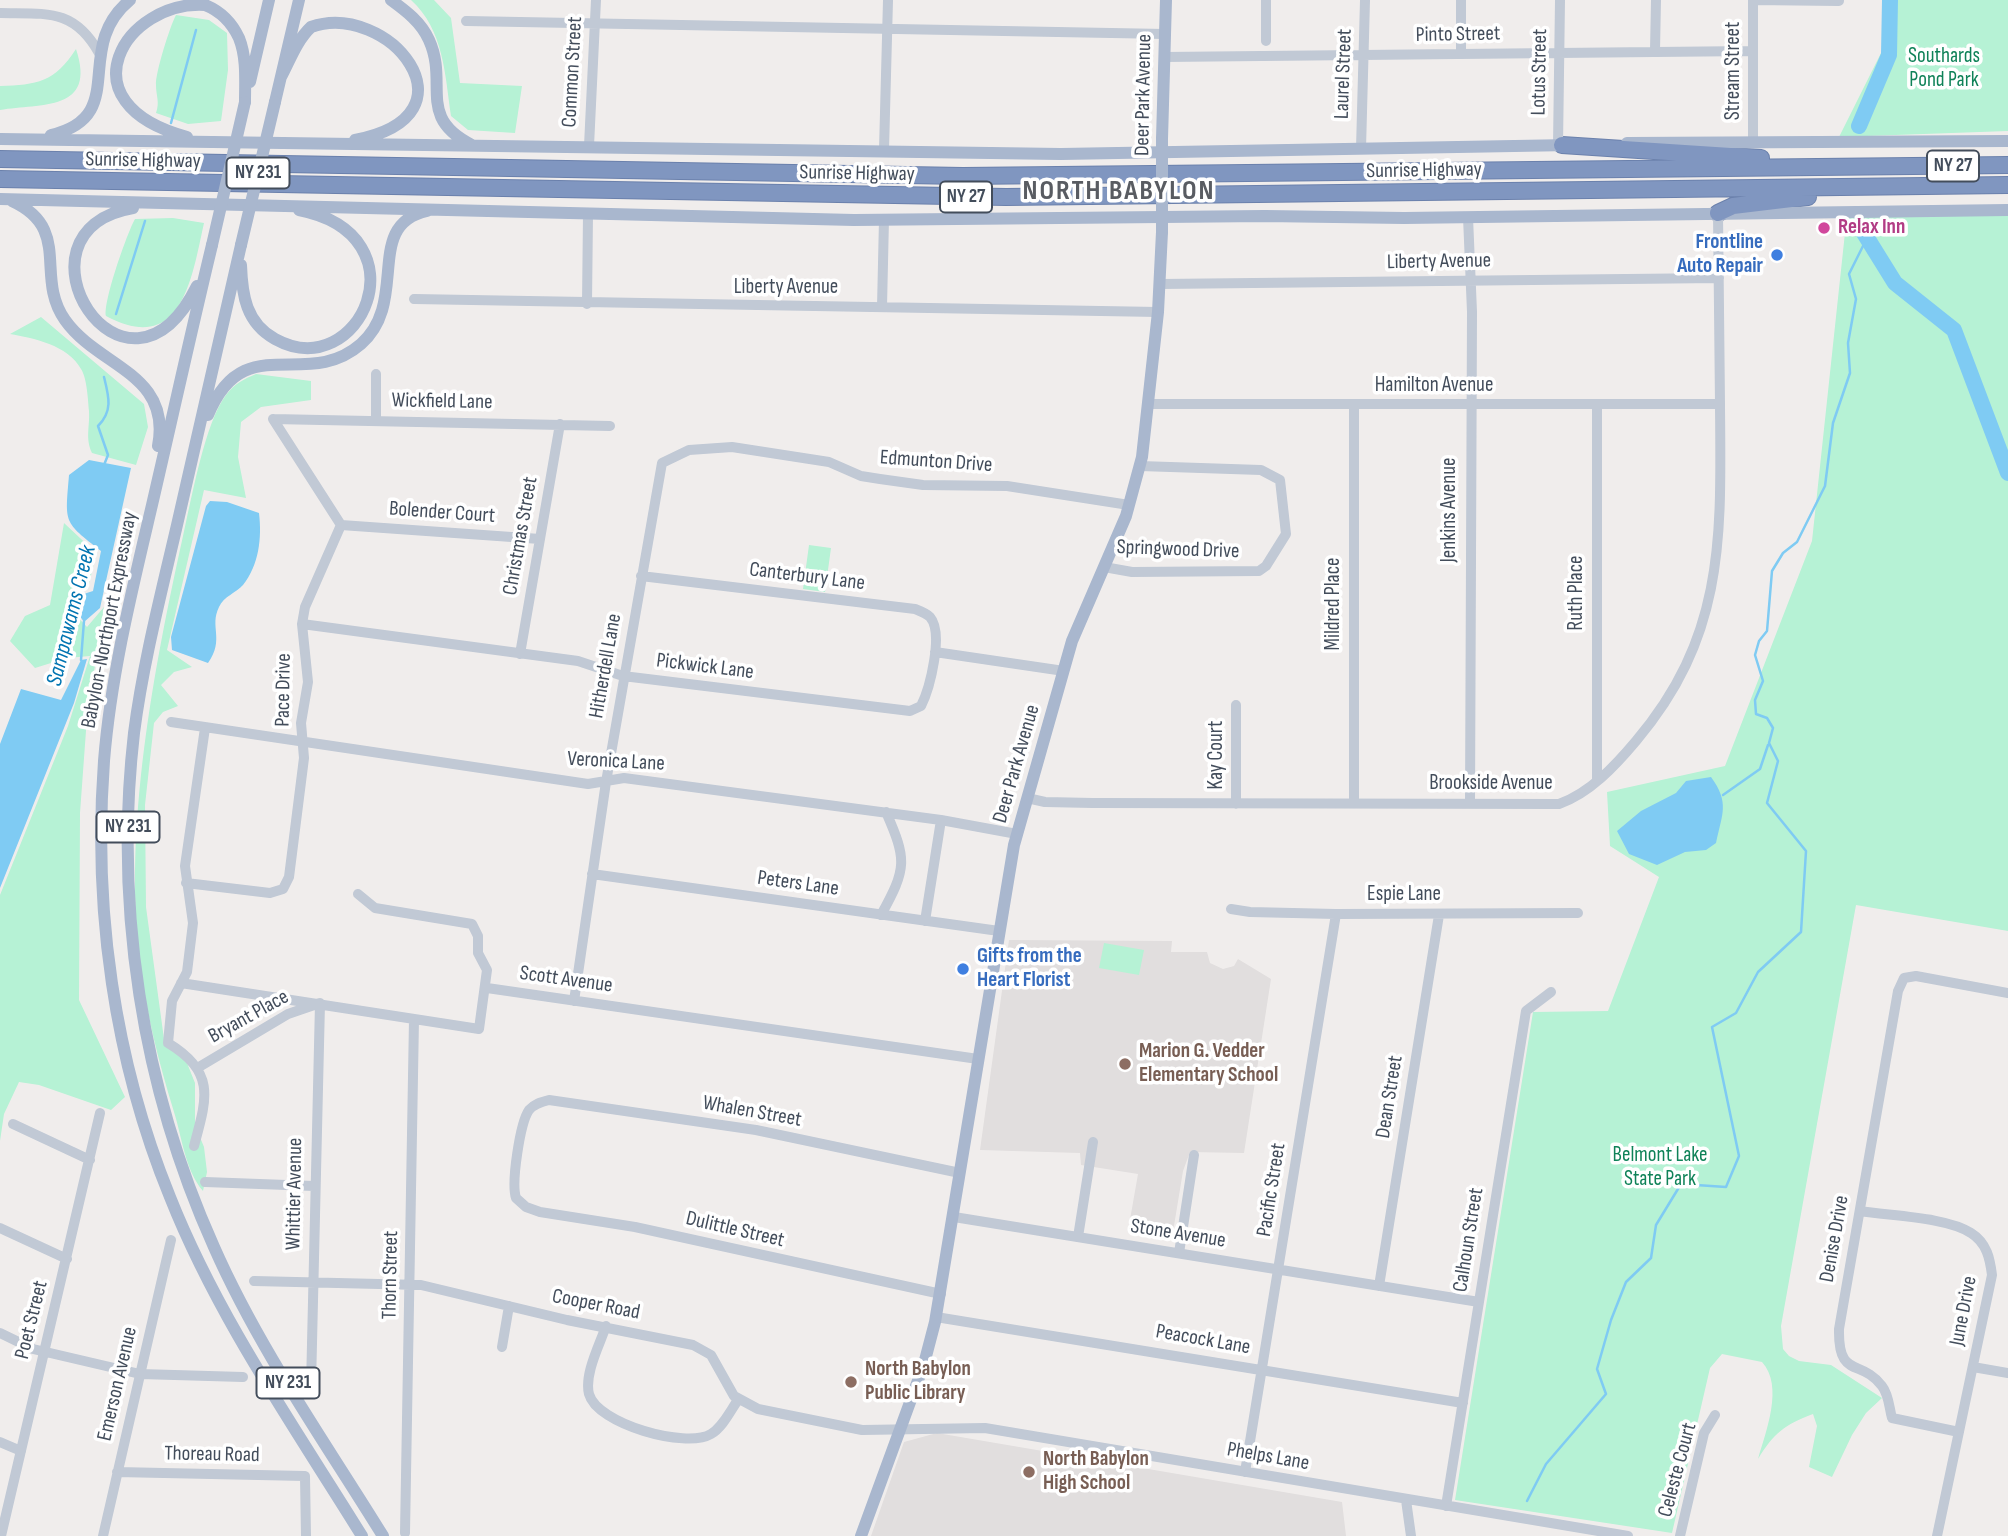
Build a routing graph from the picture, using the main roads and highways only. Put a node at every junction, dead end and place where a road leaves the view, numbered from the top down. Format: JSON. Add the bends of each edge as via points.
{"nodes":[{"id":1,"x":130,"y":0,"type":"edge"},
{"id":2,"x":269,"y":0,"type":"edge"},
{"id":3,"x":299,"y":0,"type":"edge"},
{"id":4,"x":391,"y":0,"type":"edge"},
{"id":5,"x":1166,"y":0,"type":"edge"},
{"id":6,"x":352,"y":10,"type":"dead end"},
{"id":7,"x":410,"y":42,"type":"dead end"},
{"id":8,"x":281,"y":77,"type":"junction"},
{"id":9,"x":245,"y":102,"type":"junction"},
{"id":10,"x":0,"y":139,"type":"edge"},
{"id":11,"x":34,"y":139,"type":"junction"},
{"id":12,"x":2008,"y":141,"type":"edge"},
{"id":13,"x":204,"y":142,"type":"junction"},
{"id":14,"x":332,"y":144,"type":"junction"},
{"id":15,"x":1560,"y":146,"type":"junction"},
{"id":16,"x":477,"y":147,"type":"junction"},
{"id":17,"x":0,"y":159,"type":"edge"},
{"id":18,"x":2008,"y":165,"type":"edge"},
{"id":19,"x":1829,"y":167,"type":"junction"},
{"id":20,"x":0,"y":179,"type":"edge"},
{"id":21,"x":2008,"y":185,"type":"edge"},
{"id":22,"x":1932,"y":186,"type":"junction"},
{"id":23,"x":4,"y":199,"type":"edge"},
{"id":24,"x":166,"y":203,"type":"junction"},
{"id":25,"x":267,"y":204,"type":"junction"},
{"id":26,"x":443,"y":208,"type":"junction"},
{"id":27,"x":2008,"y":210,"type":"edge"},
{"id":28,"x":1718,"y":213,"type":"junction"},
{"id":29,"x":242,"y":245,"type":"junction"},
{"id":30,"x":207,"y":267,"type":"junction"},
{"id":31,"x":194,"y":451,"type":"junction"},
{"id":32,"x":152,"y":506,"type":"junction"},
{"id":33,"x":362,"y":1536,"type":"edge"},
{"id":34,"x":383,"y":1536,"type":"edge"},
{"id":35,"x":861,"y":1536,"type":"edge"}],
"edges":[{"from":1,"to":11,"type":"main road","via":[[111,20],[99,53],[97,95],[88,116],[70,131]]},
{"from":2,"to":9,"type":"main road","name":"Babylon-Northport Expressway","number":"NY 231"},
{"from":3,"to":8,"type":"main road","name":"Babylon-Northport Expressway","number":"NY 231"},
{"from":4,"to":16,"type":"main road","via":[[416,20],[428,38],[442,122]]},
{"from":5,"to":35,"type":"main road","name":"Deer Park Avenue","bridge":true,"via":[[1160,284],[1140,466],[1129,505],[1079,622],[1017,834],[936,1317]]},
{"from":6,"to":8,"type":"main road","via":[[313,25]]},
{"from":7,"to":14,"type":"main road","via":[[419,78],[407,113],[380,134]]},
{"from":8,"to":29,"type":"main road","name":"Babylon-Northport Expressway","number":"NY 231","bridge":true},
{"from":9,"to":13,"type":"main road","via":[[241,46],[219,13],[200,3],[177,1],[155,6],[135,19],[117,55],[117,78],[126,99],[141,118],[157,128]]},
{"from":9,"to":30,"type":"main road","name":"Babylon-Northport Expressway","number":"NY 231","bridge":true},
{"from":10,"to":11,"type":"main road"},
{"from":11,"to":13,"type":"main road","name":"Sunrise Highway"},
{"from":12,"to":15,"type":"main road","name":"Sunrise Highway"},
{"from":13,"to":14,"type":"main road","name":"Sunrise Highway"},
{"from":14,"to":16,"type":"main road","name":"Sunrise Highway"},
{"from":15,"to":16,"type":"main road","name":"Sunrise Highway","via":[[1085,154]]},
{"from":15,"to":19,"type":"highway","via":[[1761,158]]},
{"from":17,"to":19,"type":"highway","name":"Sunrise Highway","number":"NY 27","via":[[952,176]]},
{"from":18,"to":19,"type":"highway","name":"Sunrise Highway","number":"NY 27"},
{"from":20,"to":22,"type":"highway","name":"Sunrise Highway","number":"NY 27","via":[[986,197]]},
{"from":21,"to":22,"type":"highway","name":"Sunrise Highway","number":"NY 27"},
{"from":22,"to":28,"type":"highway","via":[[1852,197],[1779,200],[1733,206]]},
{"from":23,"to":24,"type":"main road","name":"Sunrise Highway"},
{"from":23,"to":32,"type":"main road","via":[[34,214],[45,228],[53,295],[66,322],[138,380],[153,400],[160,426]]},
{"from":24,"to":25,"type":"main road","name":"Sunrise Highway"},
{"from":24,"to":30,"type":"main road","via":[[107,214],[84,230],[68,263],[76,303],[91,322],[106,331],[130,337],[152,334],[178,318]]},
{"from":25,"to":26,"type":"main road","name":"Sunrise Highway"},
{"from":25,"to":29,"type":"main road","via":[[324,217],[355,239],[368,261],[371,278],[359,320],[340,337],[314,346],[286,344],[270,336],[257,325],[245,303]]},
{"from":26,"to":28,"type":"main road","name":"Sunrise Highway","via":[[884,219]]},
{"from":26,"to":31,"type":"main road","via":[[417,214],[397,230],[390,249],[386,305],[363,342],[330,361],[265,364],[236,374],[216,398]]},
{"from":27,"to":28,"type":"main road","name":"Sunrise Highway"},
{"from":29,"to":31,"type":"main road","name":"Babylon-Northport Expressway","number":"NY 231"},
{"from":30,"to":32,"type":"main road","name":"Babylon-Northport Expressway","number":"NY 231"},
{"from":31,"to":34,"type":"main road","name":"Babylon-Northport Expressway","number":"NY 231","via":[[151,638],[134,737],[128,872],[141,1006],[169,1126],[214,1248],[260,1336]]},
{"from":32,"to":33,"type":"main road","name":"Babylon-Northport Expressway","number":"NY 231","via":[[117,663],[101,810],[104,909],[121,1032],[152,1150],[200,1264],[240,1340]]}]}
